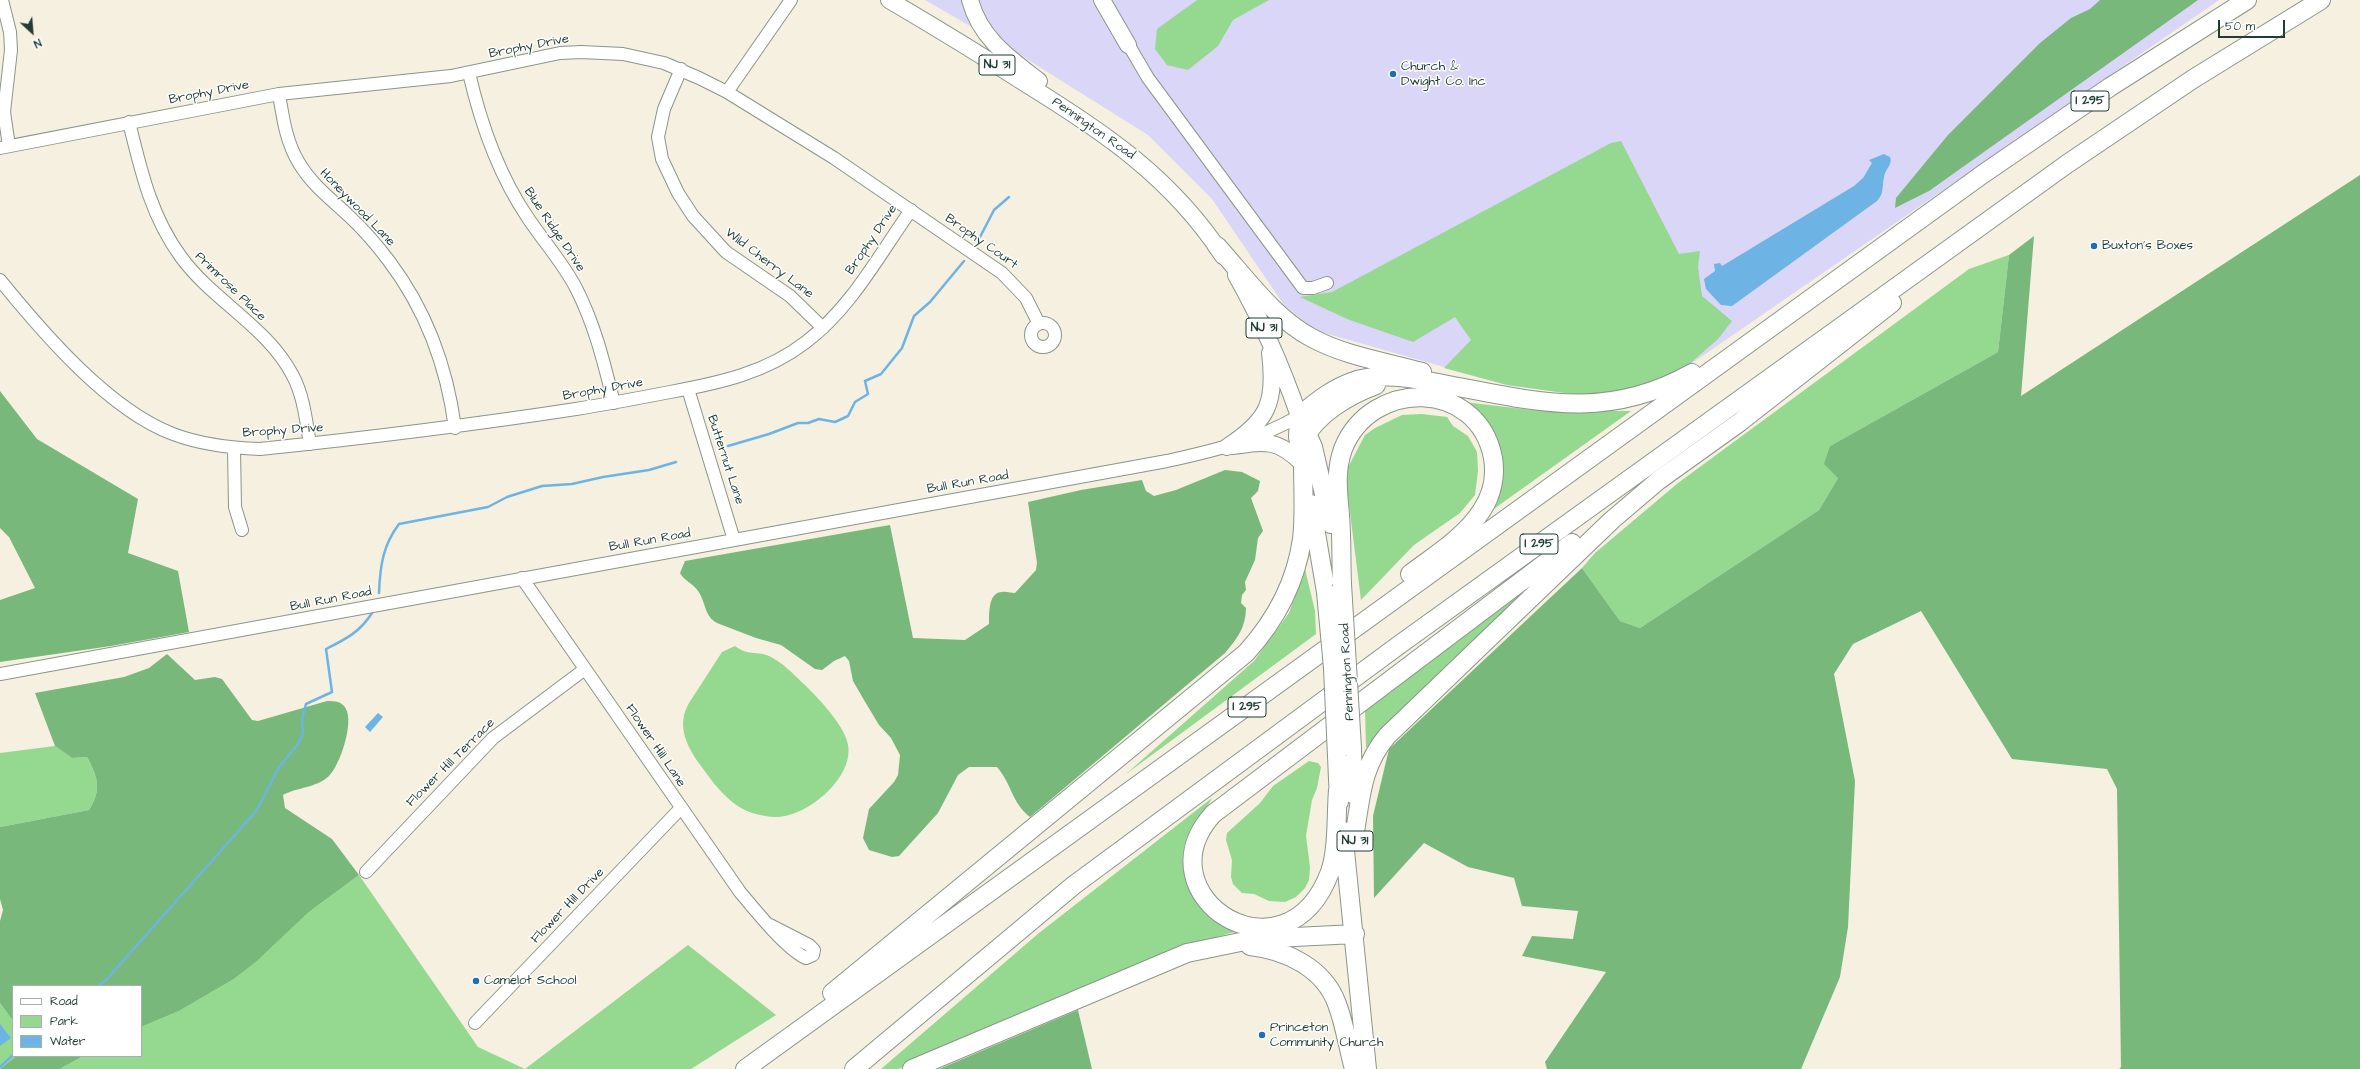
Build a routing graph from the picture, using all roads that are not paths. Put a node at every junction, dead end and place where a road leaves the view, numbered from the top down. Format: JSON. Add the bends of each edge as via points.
{"nodes":[{"id":1,"x":2,"y":0,"type":"edge"},
{"id":2,"x":791,"y":0,"type":"edge"},
{"id":3,"x":889,"y":0,"type":"edge"},
{"id":4,"x":970,"y":0,"type":"edge"},
{"id":5,"x":1102,"y":0,"type":"edge"},
{"id":6,"x":1112,"y":0,"type":"edge"},
{"id":7,"x":2247,"y":0,"type":"edge"},
{"id":8,"x":2321,"y":0,"type":"edge"},
{"id":9,"x":1128,"y":45,"type":"junction"},
{"id":10,"x":681,"y":70,"type":"junction"},
{"id":11,"x":469,"y":73,"type":"junction"},
{"id":12,"x":727,"y":92,"type":"junction"},
{"id":13,"x":278,"y":94,"type":"junction"},
{"id":14,"x":129,"y":122,"type":"junction"},
{"id":15,"x":1104,"y":133,"type":"junction"},
{"id":16,"x":4,"y":147,"type":"edge"},
{"id":17,"x":2039,"y":184,"type":"junction"},
{"id":18,"x":911,"y":210,"type":"junction"},
{"id":19,"x":1217,"y":246,"type":"junction"},
{"id":20,"x":0,"y":280,"type":"edge"},
{"id":21,"x":1327,"y":283,"type":"dead end"},
{"id":22,"x":1039,"y":324,"type":"dead end"},
{"id":23,"x":823,"y":328,"type":"junction"},
{"id":24,"x":1268,"y":336,"type":"junction"},
{"id":25,"x":1747,"y":344,"type":"junction"},
{"id":26,"x":1408,"y":379,"type":"junction"},
{"id":27,"x":688,"y":389,"type":"junction"},
{"id":28,"x":1500,"y":395,"type":"junction"},
{"id":29,"x":614,"y":402,"type":"junction"},
{"id":30,"x":1299,"y":416,"type":"junction"},
{"id":31,"x":455,"y":428,"type":"junction"},
{"id":32,"x":1308,"y":432,"type":"junction"},
{"id":33,"x":310,"y":444,"type":"junction"},
{"id":34,"x":1227,"y":447,"type":"junction"},
{"id":35,"x":234,"y":448,"type":"junction"},
{"id":36,"x":1301,"y":457,"type":"junction"},
{"id":37,"x":1659,"y":480,"type":"junction"},
{"id":38,"x":242,"y":530,"type":"dead end"},
{"id":39,"x":734,"y":540,"type":"junction"},
{"id":40,"x":522,"y":578,"type":"junction"},
{"id":41,"x":1342,"y":584,"type":"junction"},
{"id":42,"x":585,"y":669,"type":"junction"},
{"id":43,"x":0,"y":674,"type":"edge"},
{"id":44,"x":1246,"y":707,"type":"junction"},
{"id":45,"x":1344,"y":752,"type":"junction"},
{"id":46,"x":1338,"y":790,"type":"junction"},
{"id":47,"x":681,"y":808,"type":"junction"},
{"id":48,"x":1355,"y":832,"type":"junction"},
{"id":49,"x":366,"y":872,"type":"dead end"},
{"id":50,"x":770,"y":926,"type":"dead end"},
{"id":51,"x":1355,"y":934,"type":"junction"},
{"id":52,"x":1203,"y":948,"type":"junction"},
{"id":53,"x":475,"y":1023,"type":"dead end"},
{"id":54,"x":734,"y":1069,"type":"edge"},
{"id":55,"x":745,"y":1069,"type":"edge"},
{"id":56,"x":854,"y":1069,"type":"edge"},
{"id":57,"x":912,"y":1069,"type":"edge"},
{"id":58,"x":1354,"y":1069,"type":"edge"},
{"id":59,"x":1367,"y":1069,"type":"edge"}],
"edges":[{"from":1,"to":16,"type":"street","via":[[10,32],[11,50],[4,104]]},
{"from":2,"to":12,"type":"street"},
{"from":3,"to":15,"type":"main road","name":"Pennington Road","number":"NJ 31"},
{"from":4,"to":15,"type":"main road","via":[[981,28],[995,46]]},
{"from":5,"to":9,"type":"main road"},
{"from":6,"to":9,"type":"street","via":[[1119,26]]},
{"from":7,"to":25,"type":"highway","number":"I 295","via":[[2046,130]]},
{"from":8,"to":17,"type":"highway","number":"I 295","via":[[2193,79]]},
{"from":9,"to":21,"type":"street","via":[[1155,88],[1303,288],[1313,288]]},
{"from":10,"to":11,"type":"street","name":"Brophy Drive","via":[[623,54],[581,52],[543,56]]},
{"from":10,"to":12,"type":"street","name":"Brophy Drive"},
{"from":10,"to":23,"type":"street","name":"Wild Cherry Lane","via":[[664,109],[658,132],[662,159],[678,193],[693,216],[726,252],[790,296]]},
{"from":11,"to":13,"type":"street","name":"Brophy Drive"},
{"from":11,"to":29,"type":"street","name":"Blue Ridge Drive","via":[[485,132],[498,164],[521,206],[562,264],[586,309],[602,352]]},
{"from":12,"to":18,"type":"street","name":"Brophy Drive","via":[[834,158]]},
{"from":13,"to":14,"type":"street","name":"Brophy Drive"},
{"from":13,"to":31,"type":"street","name":"Honeywood Lane","via":[[287,135],[299,163],[320,191],[370,237],[389,260],[418,306],[441,362]]},
{"from":14,"to":16,"type":"street","name":"Brophy Drive"},
{"from":14,"to":33,"type":"street","name":"Primrose Place","via":[[144,185],[161,225],[182,259],[197,277],[273,347],[285,362],[300,392]]},
{"from":15,"to":19,"type":"main road","name":"Pennington Road","number":"NJ 31","via":[[1167,187]]},
{"from":17,"to":37,"type":"highway","via":[[1848,339]]},
{"from":17,"to":56,"type":"highway","number":"I 295","via":[[1399,645],[1074,884]]},
{"from":18,"to":22,"type":"street","name":"Brophy Court","via":[[1002,273],[1026,298]]},
{"from":18,"to":23,"type":"street","name":"Brophy Drive","via":[[848,301]]},
{"from":19,"to":24,"type":"main road","name":"Pennington Road","number":"NJ 31"},
{"from":19,"to":28,"type":"highway","via":[[1276,311],[1312,338],[1330,347]]},
{"from":20,"to":35,"type":"street","name":"Brophy Drive","via":[[60,348],[134,414],[179,436],[213,446]]},
{"from":23,"to":27,"type":"street","name":"Brophy Drive","via":[[791,353],[753,372]]},
{"from":24,"to":30,"type":"main road","name":"Pennington Road","number":"NJ 31"},
{"from":24,"to":34,"type":"main road","via":[[1273,382],[1268,404],[1262,419],[1255,427]]},
{"from":25,"to":28,"type":"highway","via":[[1667,386],[1619,401],[1569,404]]},
{"from":25,"to":44,"type":"highway","number":"I 295"},
{"from":26,"to":28,"type":"highway"},
{"from":26,"to":30,"type":"highway","via":[[1382,377],[1351,382],[1319,399]]},
{"from":26,"to":32,"type":"highway","via":[[1382,383],[1356,394],[1326,414]]},
{"from":27,"to":29,"type":"street","name":"Brophy Drive"},
{"from":27,"to":39,"type":"street","name":"Butternut Lane"},
{"from":29,"to":31,"type":"street","name":"Brophy Drive"},
{"from":30,"to":32,"type":"highway","name":"Pennington Road","number":"NJ 31"},
{"from":30,"to":34,"type":"street","name":"Bull Run Road","via":[[1271,431]]},
{"from":30,"to":36,"type":"highway","name":"Pennington Road","number":"NJ 31"},
{"from":31,"to":33,"type":"street","name":"Brophy Drive"},
{"from":32,"to":36,"type":"highway"},
{"from":32,"to":41,"type":"highway","name":"Pennington Road","number":"NJ 31","via":[[1323,486]]},
{"from":33,"to":35,"type":"street","name":"Brophy Drive","via":[[260,449]]},
{"from":34,"to":36,"type":"main road","via":[[1263,441],[1274,443]]},
{"from":34,"to":39,"type":"street","name":"Bull Run Road","via":[[1167,461]]},
{"from":35,"to":38,"type":"street","via":[[235,507],[237,521]]},
{"from":36,"to":45,"type":"highway","name":"Pennington Road","number":"NJ 31","bridge":true,"via":[[1326,592]]},
{"from":36,"to":54,"type":"highway","via":[[1303,525],[1299,556],[1280,606],[1246,654],[1003,854]]},
{"from":37,"to":46,"type":"highway","via":[[1213,814],[1200,831],[1194,858],[1197,882],[1209,905],[1229,920],[1254,928],[1279,925],[1301,913],[1319,893],[1332,865]]},
{"from":37,"to":48,"type":"highway","via":[[1568,560],[1387,736],[1378,747],[1364,775]]},
{"from":39,"to":40,"type":"street","name":"Bull Run Road"},
{"from":40,"to":42,"type":"street","name":"Flower Hill Lane"},
{"from":40,"to":43,"type":"street","name":"Bull Run Road"},
{"from":41,"to":44,"type":"highway","via":[[1338,476],[1343,450],[1351,434],[1372,412],[1397,400],[1415,396],[1442,400],[1457,406],[1479,426],[1491,450],[1493,482],[1482,511],[1457,536]]},
{"from":41,"to":45,"type":"highway","name":"Pennington Road","number":"NJ 31","bridge":true},
{"from":42,"to":47,"type":"street","name":"Flower Hill Lane"},
{"from":42,"to":49,"type":"street","name":"Flower Hill Terrace","via":[[493,738]]},
{"from":44,"to":55,"type":"highway","number":"I 295"},
{"from":45,"to":46,"type":"highway","name":"Pennington Road","number":"NJ 31"},
{"from":45,"to":48,"type":"highway","name":"Pennington Road","number":"NJ 31"},
{"from":46,"to":51,"type":"highway","name":"Pennington Road","number":"NJ 31"},
{"from":47,"to":50,"type":"street","name":"Flower Hill Lane","via":[[740,892]]},
{"from":47,"to":53,"type":"street","name":"Flower Hill Drive"},
{"from":48,"to":51,"type":"highway","name":"Pennington Road","number":"NJ 31"},
{"from":51,"to":52,"type":"highway","via":[[1255,939]]},
{"from":51,"to":59,"type":"highway","name":"Pennington Road","number":"NJ 31"},
{"from":52,"to":57,"type":"highway"},
{"from":52,"to":58,"type":"highway","via":[[1242,945],[1258,947],[1291,957],[1314,971],[1331,990],[1337,1003]]}]}
